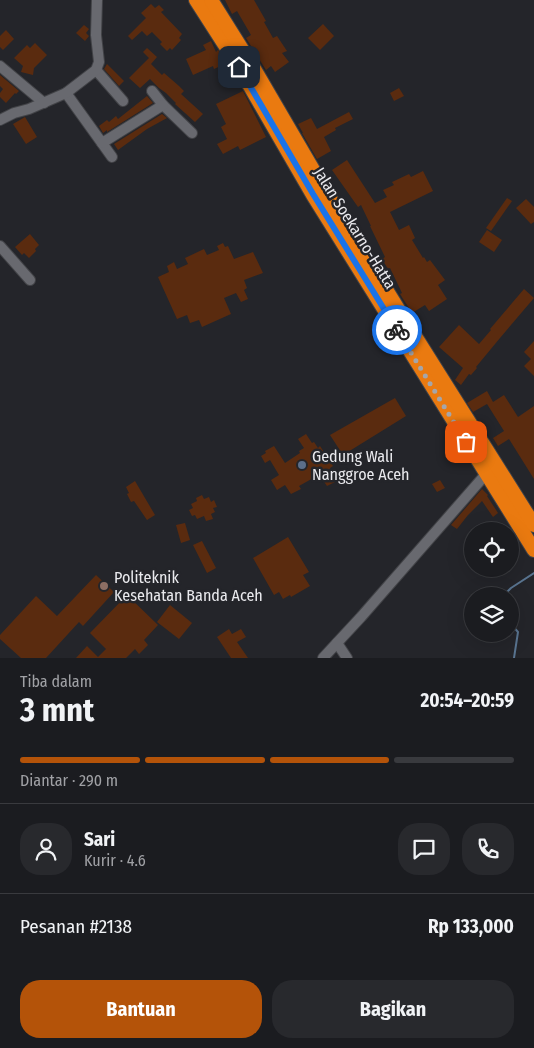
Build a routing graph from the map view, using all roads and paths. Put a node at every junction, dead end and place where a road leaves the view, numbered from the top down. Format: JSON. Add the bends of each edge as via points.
{"nodes":[{"id":1,"x":97,"y":0,"type":"edge"},
{"id":2,"x":196,"y":0,"type":"edge"},
{"id":3,"x":211,"y":0,"type":"edge"},
{"id":4,"x":0,"y":66,"type":"edge"},
{"id":5,"x":96,"y":70,"type":"junction"},
{"id":6,"x":152,"y":91,"type":"dead end"},
{"id":7,"x":66,"y":93,"type":"junction"},
{"id":8,"x":123,"y":101,"type":"dead end"},
{"id":9,"x":44,"y":103,"type":"junction"},
{"id":10,"x":162,"y":105,"type":"junction"},
{"id":11,"x":0,"y":120,"type":"edge"},
{"id":12,"x":192,"y":133,"type":"dead end"},
{"id":13,"x":102,"y":142,"type":"junction"},
{"id":14,"x":112,"y":157,"type":"dead end"},
{"id":15,"x":0,"y":246,"type":"edge"},
{"id":16,"x":30,"y":280,"type":"dead end"},
{"id":17,"x":486,"y":474,"type":"junction"},
{"id":18,"x":532,"y":519,"type":"edge"},
{"id":19,"x":534,"y":550,"type":"edge"},
{"id":20,"x":337,"y":643,"type":"junction"},
{"id":21,"x":323,"y":658,"type":"edge"},
{"id":22,"x":347,"y":658,"type":"edge"}],
"edges":[{"from":1,"to":5,"type":"street","via":[[99,62]]},
{"from":2,"to":17,"type":"highway","name":"Jalan Soekarno-Hatta"},
{"from":3,"to":18,"type":"highway","name":"Jalan Soekarno-Hatta","via":[[391,298]]},
{"from":4,"to":9,"type":"street"},
{"from":5,"to":7,"type":"street"},
{"from":5,"to":8,"type":"street"},
{"from":6,"to":10,"type":"street"},
{"from":7,"to":9,"type":"street"},
{"from":7,"to":13,"type":"street"},
{"from":9,"to":11,"type":"street"},
{"from":10,"to":12,"type":"street"},
{"from":10,"to":13,"type":"street"},
{"from":13,"to":14,"type":"street"},
{"from":15,"to":16,"type":"street"},
{"from":17,"to":19,"type":"highway","name":"Jalan Soekarno-Hatta"},
{"from":17,"to":20,"type":"street"},
{"from":20,"to":21,"type":"street"},
{"from":20,"to":22,"type":"street"}]}
